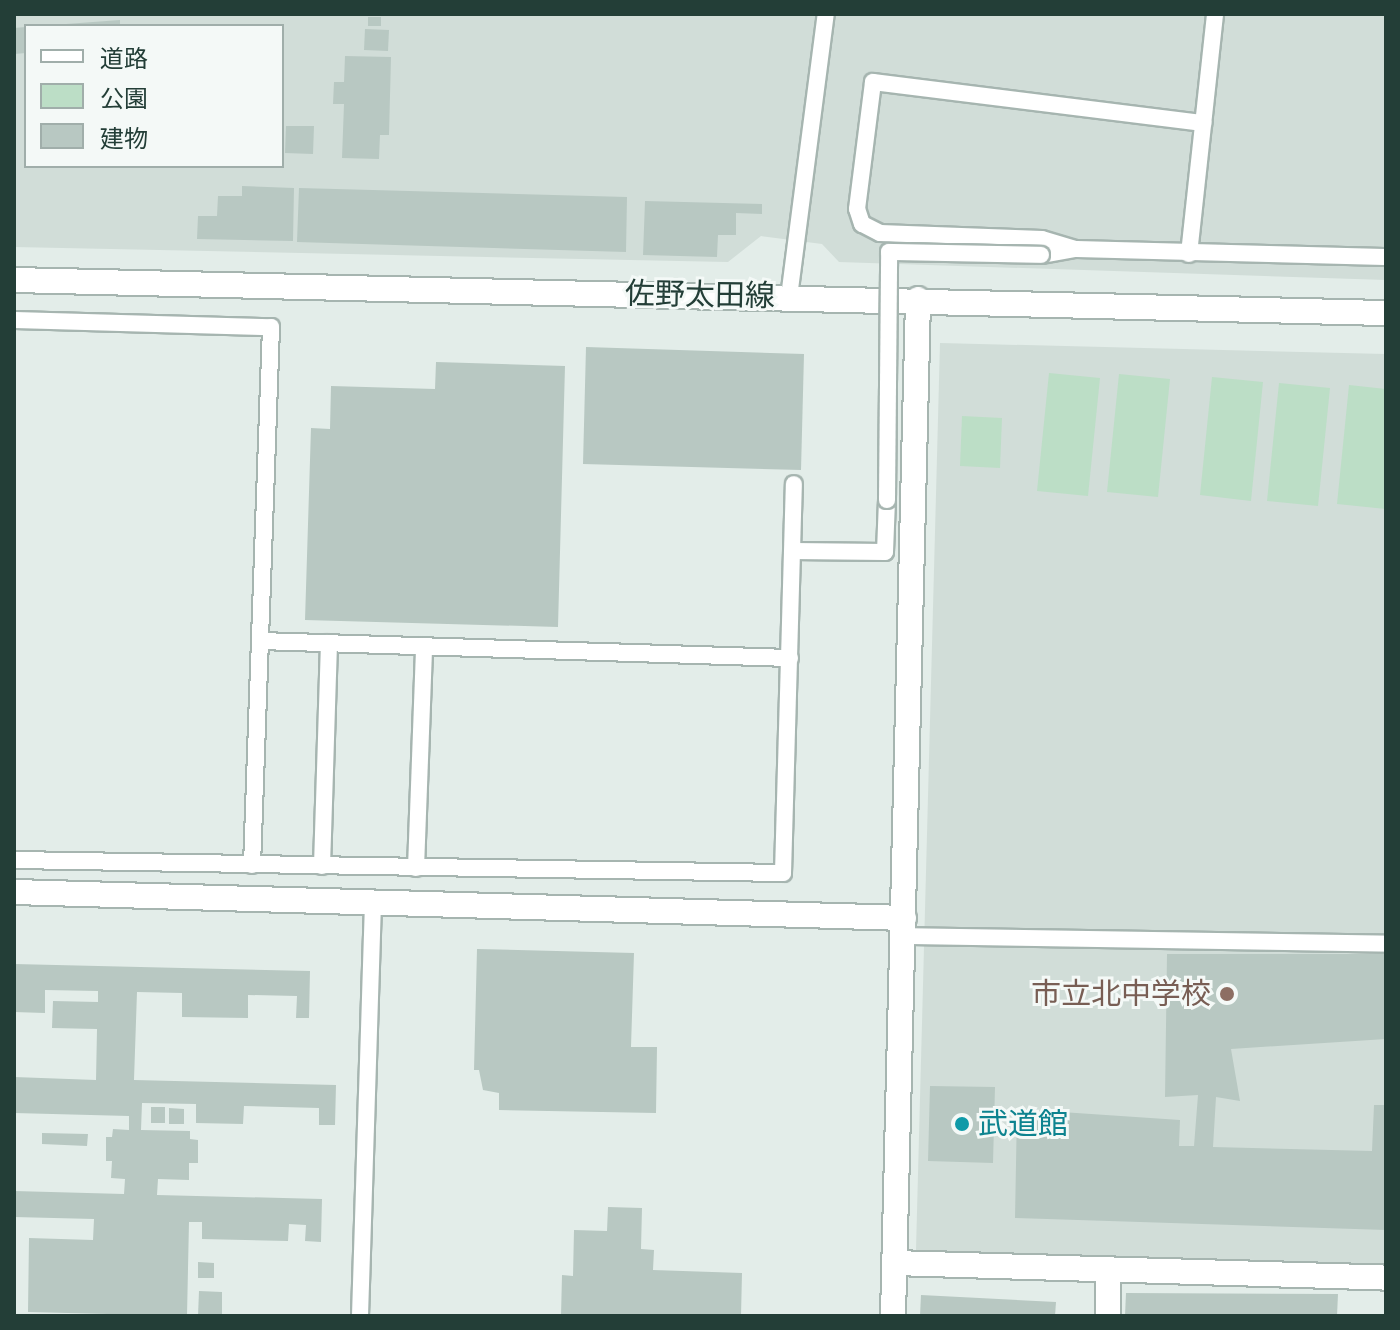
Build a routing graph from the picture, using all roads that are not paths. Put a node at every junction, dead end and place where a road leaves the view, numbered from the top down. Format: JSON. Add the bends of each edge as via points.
{"nodes":[{"id":1,"x":826,"y":14,"type":"edge"},
{"id":2,"x":1215,"y":14,"type":"edge"},
{"id":3,"x":1203,"y":123,"type":"junction"},
{"id":4,"x":1075,"y":249,"type":"junction"},
{"id":5,"x":1189,"y":254,"type":"junction"},
{"id":6,"x":1386,"y":257,"type":"edge"},
{"id":7,"x":14,"y":280,"type":"edge"},
{"id":8,"x":789,"y":297,"type":"junction"},
{"id":9,"x":918,"y":299,"type":"junction"},
{"id":10,"x":1386,"y":313,"type":"edge"},
{"id":11,"x":14,"y":320,"type":"edge"},
{"id":12,"x":794,"y":484,"type":"dead end"},
{"id":13,"x":793,"y":551,"type":"junction"},
{"id":14,"x":260,"y":641,"type":"junction"},
{"id":15,"x":329,"y":643,"type":"junction"},
{"id":16,"x":424,"y":646,"type":"junction"},
{"id":17,"x":790,"y":658,"type":"junction"},
{"id":18,"x":14,"y":860,"type":"edge"},
{"id":19,"x":252,"y":865,"type":"junction"},
{"id":20,"x":322,"y":866,"type":"junction"},
{"id":21,"x":416,"y":868,"type":"junction"},
{"id":22,"x":14,"y":892,"type":"edge"},
{"id":23,"x":373,"y":904,"type":"junction"},
{"id":24,"x":904,"y":927,"type":"junction"},
{"id":25,"x":1386,"y":944,"type":"edge"},
{"id":26,"x":894,"y":1263,"type":"junction"},
{"id":27,"x":1108,"y":1269,"type":"junction"},
{"id":28,"x":1386,"y":1278,"type":"edge"},
{"id":29,"x":360,"y":1316,"type":"edge"},
{"id":30,"x":893,"y":1316,"type":"edge"},
{"id":31,"x":1108,"y":1316,"type":"edge"}],
"edges":[{"from":1,"to":8,"type":"lane"},
{"from":2,"to":3,"type":"lane"},
{"from":3,"to":4,"type":"lane","via":[[873,82],[857,209],[862,224],[880,233],[1042,239]]},
{"from":3,"to":5,"type":"lane"},
{"from":4,"to":5,"type":"lane"},
{"from":4,"to":13,"type":"lane","bridge":true,"via":[[1041,255],[889,252],[885,552]]},
{"from":5,"to":6,"type":"lane"},
{"from":7,"to":8,"type":"street","name":"佐野太田線"},
{"from":8,"to":9,"type":"street","name":"佐野太田線"},
{"from":9,"to":10,"type":"street","name":"佐野太田線"},
{"from":9,"to":24,"type":"street"},
{"from":11,"to":14,"type":"lane","via":[[271,327]]},
{"from":12,"to":13,"type":"lane"},
{"from":13,"to":17,"type":"lane"},
{"from":14,"to":15,"type":"lane"},
{"from":14,"to":19,"type":"lane"},
{"from":15,"to":16,"type":"lane"},
{"from":15,"to":20,"type":"lane"},
{"from":16,"to":17,"type":"lane"},
{"from":16,"to":21,"type":"lane"},
{"from":17,"to":21,"type":"lane","via":[[783,873]]},
{"from":18,"to":19,"type":"lane"},
{"from":19,"to":20,"type":"lane"},
{"from":20,"to":21,"type":"lane"},
{"from":22,"to":23,"type":"street"},
{"from":23,"to":24,"type":"street"},
{"from":23,"to":29,"type":"lane"},
{"from":24,"to":25,"type":"lane"},
{"from":24,"to":26,"type":"street"},
{"from":26,"to":27,"type":"street"},
{"from":26,"to":30,"type":"street"},
{"from":27,"to":28,"type":"street"},
{"from":27,"to":31,"type":"street"}]}
